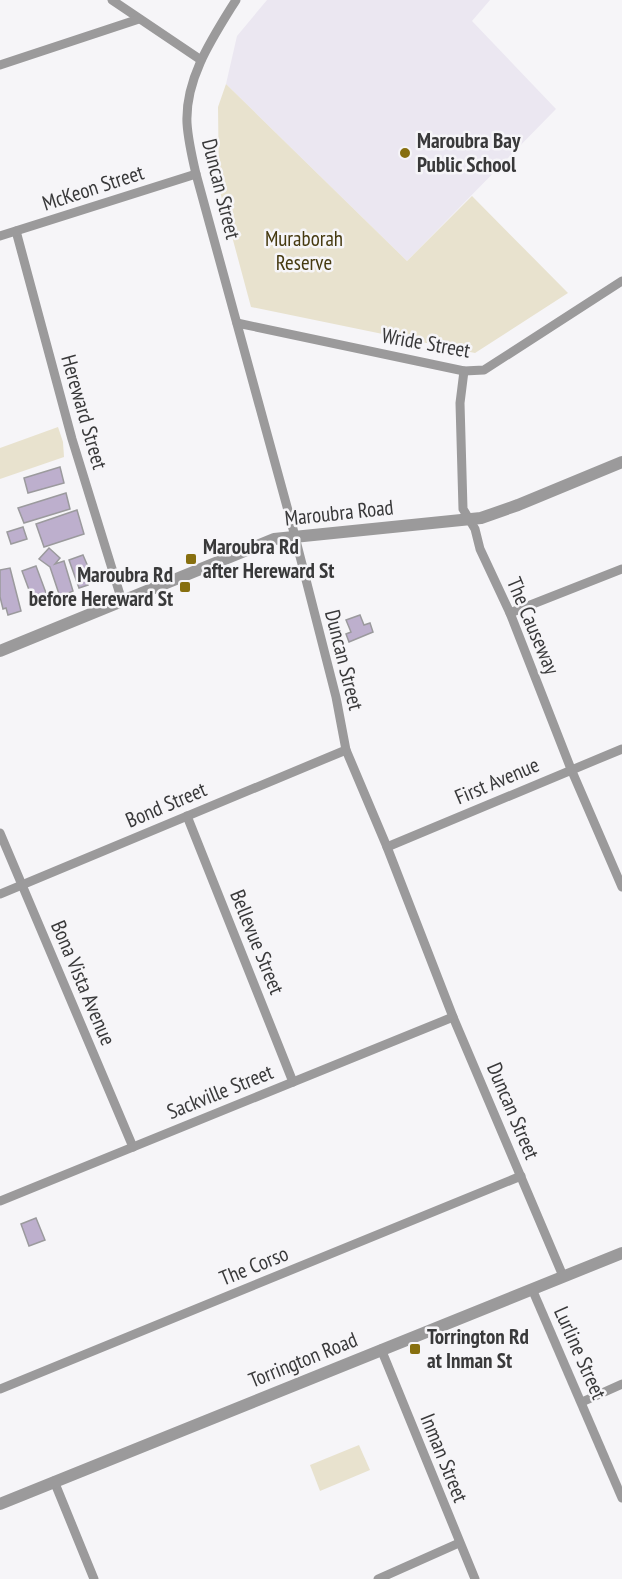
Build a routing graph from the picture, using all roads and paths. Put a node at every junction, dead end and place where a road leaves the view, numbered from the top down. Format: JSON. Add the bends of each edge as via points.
{"nodes":[{"id":1,"x":112,"y":0,"type":"edge"},
{"id":2,"x":236,"y":0,"type":"edge"},
{"id":3,"x":139,"y":19,"type":"junction"},
{"id":4,"x":201,"y":60,"type":"junction"},
{"id":5,"x":0,"y":65,"type":"edge"},
{"id":6,"x":196,"y":174,"type":"junction"},
{"id":7,"x":16,"y":231,"type":"junction"},
{"id":8,"x":0,"y":236,"type":"edge"},
{"id":9,"x":622,"y":281,"type":"edge"},
{"id":10,"x":237,"y":323,"type":"junction"},
{"id":11,"x":464,"y":371,"type":"junction"},
{"id":12,"x":622,"y":462,"type":"edge"},
{"id":13,"x":469,"y":520,"type":"junction"},
{"id":14,"x":294,"y":536,"type":"junction"},
{"id":15,"x":622,"y":569,"type":"edge"},
{"id":16,"x":122,"y":601,"type":"junction"},
{"id":17,"x":510,"y":613,"type":"junction"},
{"id":18,"x":0,"y":651,"type":"edge"},
{"id":19,"x":622,"y":749,"type":"edge"},
{"id":20,"x":346,"y":750,"type":"junction"},
{"id":21,"x":571,"y":769,"type":"junction"},
{"id":22,"x":187,"y":816,"type":"junction"},
{"id":23,"x":0,"y":833,"type":"edge"},
{"id":24,"x":387,"y":847,"type":"junction"},
{"id":25,"x":21,"y":885,"type":"junction"},
{"id":26,"x":622,"y":887,"type":"edge"},
{"id":27,"x":0,"y":894,"type":"edge"},
{"id":28,"x":453,"y":1017,"type":"junction"},
{"id":29,"x":293,"y":1082,"type":"junction"},
{"id":30,"x":133,"y":1147,"type":"junction"},
{"id":31,"x":521,"y":1176,"type":"junction"},
{"id":32,"x":0,"y":1201,"type":"edge"},
{"id":33,"x":622,"y":1252,"type":"edge"},
{"id":34,"x":563,"y":1276,"type":"junction"},
{"id":35,"x":532,"y":1288,"type":"junction"},
{"id":36,"x":381,"y":1349,"type":"junction"},
{"id":37,"x":622,"y":1384,"type":"edge"},
{"id":38,"x":0,"y":1389,"type":"edge"},
{"id":39,"x":582,"y":1402,"type":"junction"},
{"id":40,"x":54,"y":1481,"type":"junction"},
{"id":41,"x":620,"y":1483,"type":"edge"},
{"id":42,"x":622,"y":1498,"type":"edge"},
{"id":43,"x":0,"y":1504,"type":"edge"},
{"id":44,"x":459,"y":1543,"type":"junction"},
{"id":45,"x":94,"y":1579,"type":"edge"},
{"id":46,"x":378,"y":1579,"type":"edge"},
{"id":47,"x":475,"y":1579,"type":"edge"}],
"edges":[{"from":1,"to":3,"type":"street"},
{"from":2,"to":4,"type":"street","name":"Duncan Street"},
{"from":3,"to":4,"type":"street"},
{"from":3,"to":5,"type":"street"},
{"from":4,"to":6,"type":"street","name":"Duncan Street","via":[[188,99],[187,122]]},
{"from":6,"to":7,"type":"street","name":"McKeon Street"},
{"from":6,"to":10,"type":"street","name":"Duncan Street"},
{"from":7,"to":8,"type":"street","name":"McKeon Street"},
{"from":7,"to":16,"type":"street","name":"Hereward Street","via":[[72,439]]},
{"from":9,"to":11,"type":"street","name":"Wride Street","via":[[484,370]]},
{"from":10,"to":11,"type":"street","name":"Wride Street"},
{"from":10,"to":14,"type":"street","name":"Duncan Street"},
{"from":11,"to":13,"type":"street","name":"The Causeway","via":[[460,403],[463,509]]},
{"from":12,"to":13,"type":"street","name":"Maroubra Road","via":[[501,512]]},
{"from":13,"to":14,"type":"street","name":"Maroubra Road"},
{"from":13,"to":17,"type":"street","name":"The Causeway"},
{"from":14,"to":16,"type":"street","name":"Maroubra Road","via":[[274,539]]},
{"from":14,"to":20,"type":"street","name":"Duncan Street"},
{"from":15,"to":17,"type":"street"},
{"from":16,"to":18,"type":"street","name":"Maroubra Road"},
{"from":17,"to":21,"type":"street","name":"The Causeway"},
{"from":19,"to":21,"type":"street","name":"First Avenue"},
{"from":20,"to":22,"type":"street","name":"Bond Street"},
{"from":20,"to":24,"type":"street","name":"Duncan Street"},
{"from":21,"to":24,"type":"street","name":"First Avenue"},
{"from":21,"to":26,"type":"street","name":"The Causeway"},
{"from":22,"to":25,"type":"street","name":"Bond Street"},
{"from":22,"to":29,"type":"street","name":"Bellevue Street"},
{"from":23,"to":25,"type":"street","name":"Bona Vista Avenue"},
{"from":24,"to":28,"type":"street","name":"Duncan Street"},
{"from":25,"to":27,"type":"street","name":"Bond Street"},
{"from":25,"to":30,"type":"street","name":"Bona Vista Avenue"},
{"from":28,"to":29,"type":"street","name":"Sackville Street"},
{"from":28,"to":31,"type":"street","name":"Duncan Street"},
{"from":29,"to":30,"type":"street","name":"Sackville Street"},
{"from":30,"to":32,"type":"street","name":"Sackville Street"},
{"from":31,"to":34,"type":"street","name":"Duncan Street"},
{"from":31,"to":38,"type":"street","name":"The Corso"},
{"from":33,"to":34,"type":"street","name":"Torrington Road"},
{"from":34,"to":35,"type":"street","name":"Torrington Road"},
{"from":35,"to":36,"type":"street","name":"Torrington Road"},
{"from":35,"to":39,"type":"street","name":"Lurline Street"},
{"from":36,"to":40,"type":"street","name":"Torrington Road"},
{"from":36,"to":44,"type":"street","name":"Inman Street"},
{"from":37,"to":39,"type":"street"},
{"from":39,"to":41,"type":"street","name":"Lurline Street"},
{"from":40,"to":43,"type":"street","name":"Torrington Road"},
{"from":40,"to":45,"type":"street"},
{"from":41,"to":42,"type":"street","name":"Lurline Street"},
{"from":44,"to":46,"type":"street"},
{"from":44,"to":47,"type":"street","name":"Inman Street"}]}
